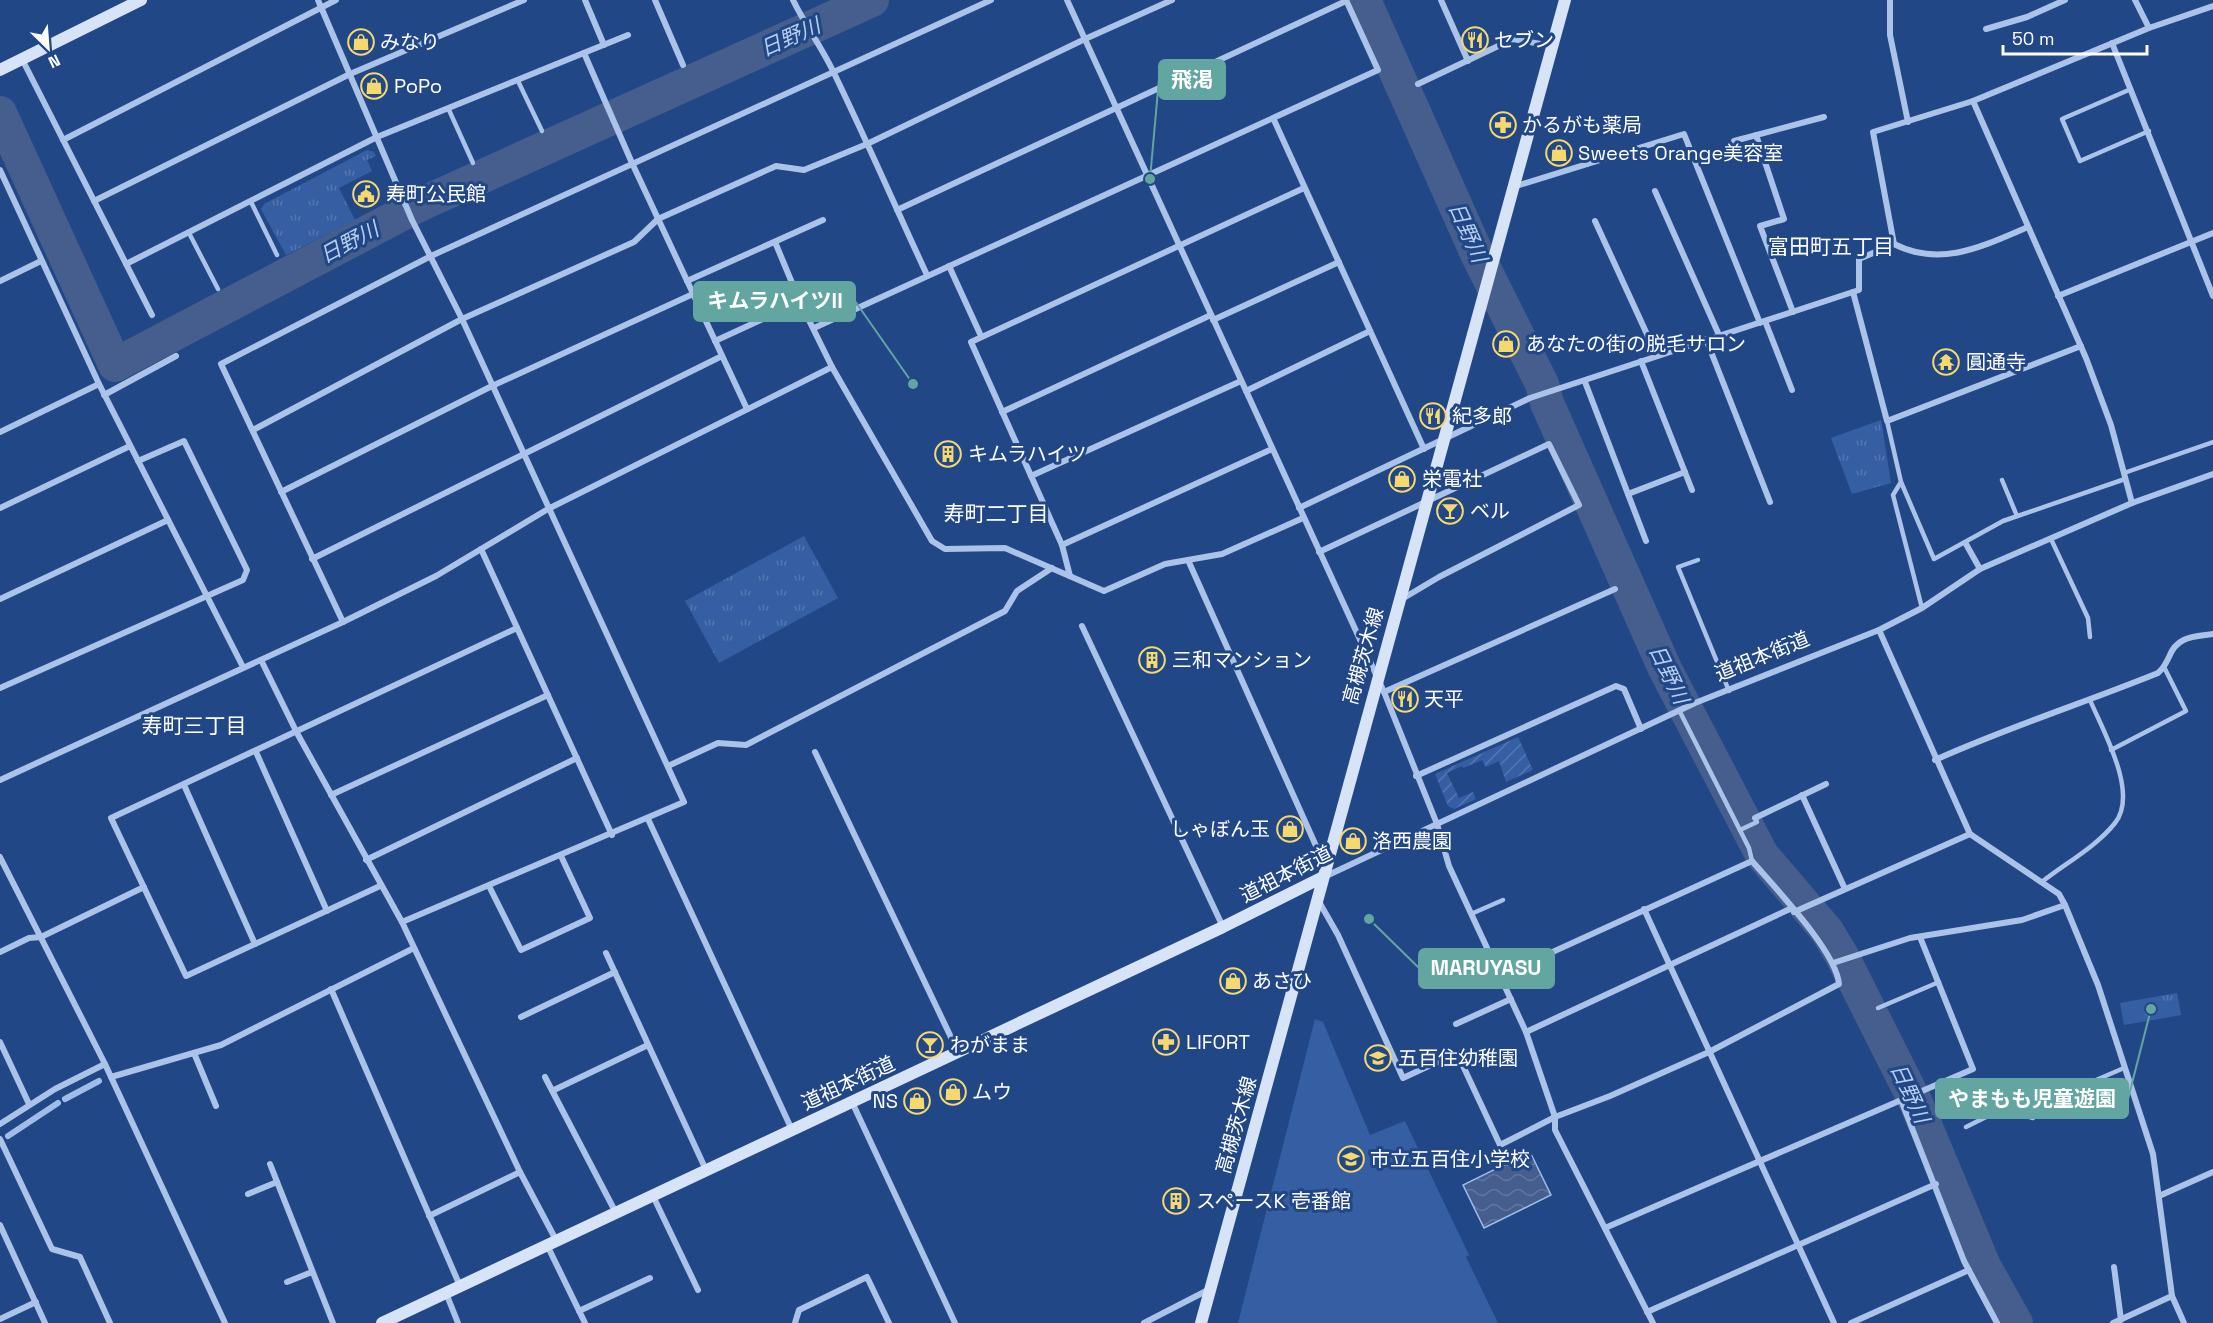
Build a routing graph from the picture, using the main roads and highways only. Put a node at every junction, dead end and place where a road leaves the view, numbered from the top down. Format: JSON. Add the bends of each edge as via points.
{"nodes":[{"id":1,"x":141,"y":0,"type":"edge"},
{"id":2,"x":1565,"y":0,"type":"edge"},
{"id":3,"x":0,"y":70,"type":"edge"},
{"id":4,"x":1325,"y":872,"type":"junction"},
{"id":5,"x":405,"y":1318,"type":"edge"},
{"id":6,"x":382,"y":1323,"type":"edge"},
{"id":7,"x":1201,"y":1323,"type":"edge"}],
"edges":[{"from":1,"to":3,"type":"main road"},
{"from":2,"to":4,"type":"main road","name":"高槻茨木線"},
{"from":4,"to":5,"type":"main road","name":"道祖本街道","via":[[1223,927],[551,1242],[446,1293]]},
{"from":4,"to":7,"type":"main road","name":"高槻茨木線"},
{"from":5,"to":6,"type":"main road","name":"道祖本街道"}]}
